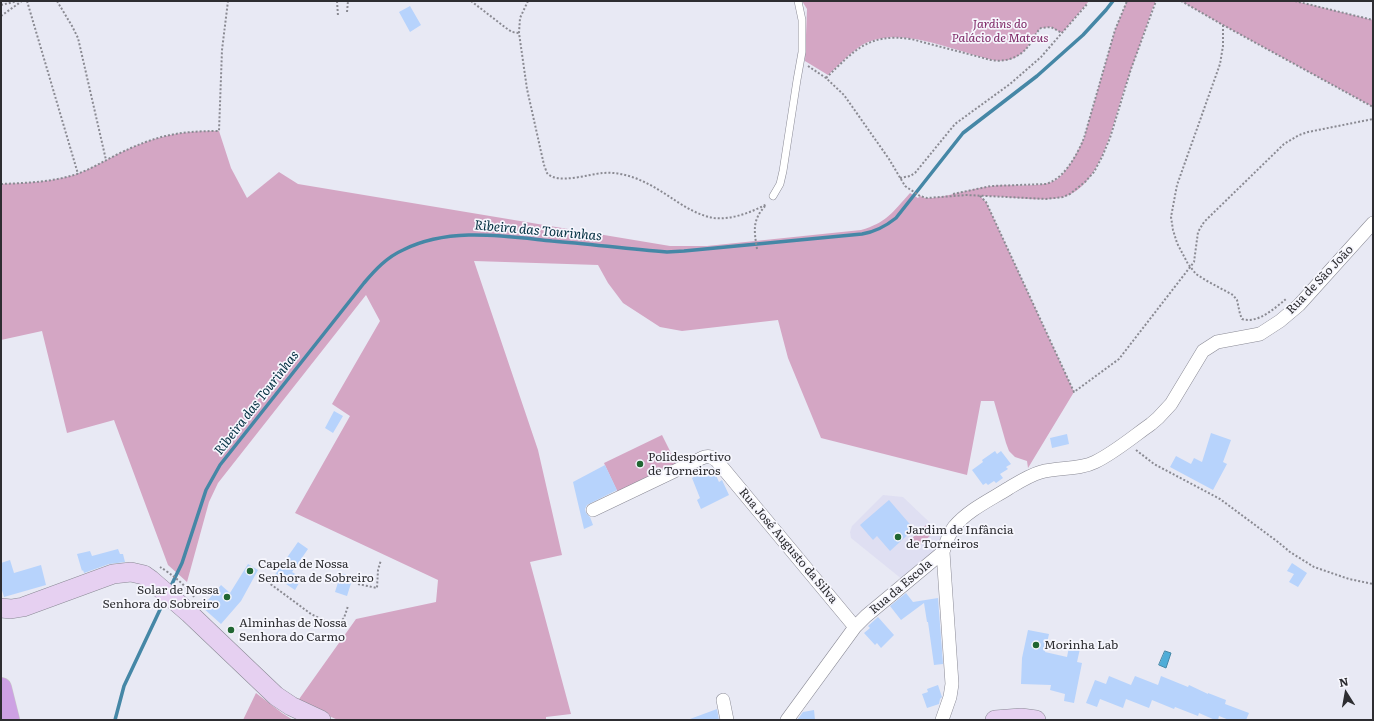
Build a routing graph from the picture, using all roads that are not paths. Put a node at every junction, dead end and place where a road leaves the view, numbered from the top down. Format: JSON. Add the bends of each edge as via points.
{"nodes":[{"id":1,"x":798,"y":1,"type":"edge"},
{"id":2,"x":773,"y":196,"type":"road end"},
{"id":3,"x":1373,"y":224,"type":"edge"},
{"id":4,"x":593,"y":510,"type":"dead end"},
{"id":5,"x":943,"y":552,"type":"junction"},
{"id":6,"x":22,"y":607,"type":"junction"},
{"id":7,"x":1,"y":608,"type":"edge"},
{"id":8,"x":1,"y":623,"type":"edge"},
{"id":9,"x":855,"y":627,"type":"junction"},
{"id":10,"x":1,"y":688,"type":"edge"},
{"id":11,"x":723,"y":700,"type":"dead end"},
{"id":12,"x":300,"y":716,"type":"edge"},
{"id":13,"x":10,"y":720,"type":"edge"},
{"id":14,"x":321,"y":720,"type":"edge"},
{"id":15,"x":728,"y":720,"type":"edge"},
{"id":16,"x":787,"y":720,"type":"edge"},
{"id":17,"x":942,"y":720,"type":"edge"},
{"id":18,"x":995,"y":720,"type":"edge"},
{"id":19,"x":1036,"y":720,"type":"edge"}],
"edges":[{"from":1,"to":2,"type":"lane","via":[[803,26],[801,62],[796,80],[784,171]]},
{"from":3,"to":5,"type":"street","name":"Rua de São João","via":[[1299,305],[1280,321],[1260,334],[1217,342],[1203,351],[1171,404],[1158,418],[1095,463],[1038,473],[984,503],[955,527]]},
{"from":4,"to":9,"type":"street","name":"Rua José Augusto da Silva","via":[[704,457],[711,456],[718,461]]},
{"from":5,"to":9,"type":"street","name":"Rua da Escola"},
{"from":5,"to":17,"type":"street","name":"Rua da Escola","via":[[952,684]]},
{"from":6,"to":7,"type":"street"},
{"from":6,"to":8,"type":"street"},
{"from":6,"to":12,"type":"street","via":[[102,577],[123,572],[162,578],[186,599],[267,688]]},
{"from":9,"to":16,"type":"street","name":"Rua da Escola"},
{"from":10,"to":13,"type":"main road"},
{"from":11,"to":15,"type":"street"},
{"from":12,"to":14,"type":"street"},
{"from":18,"to":19,"type":"street"}]}
